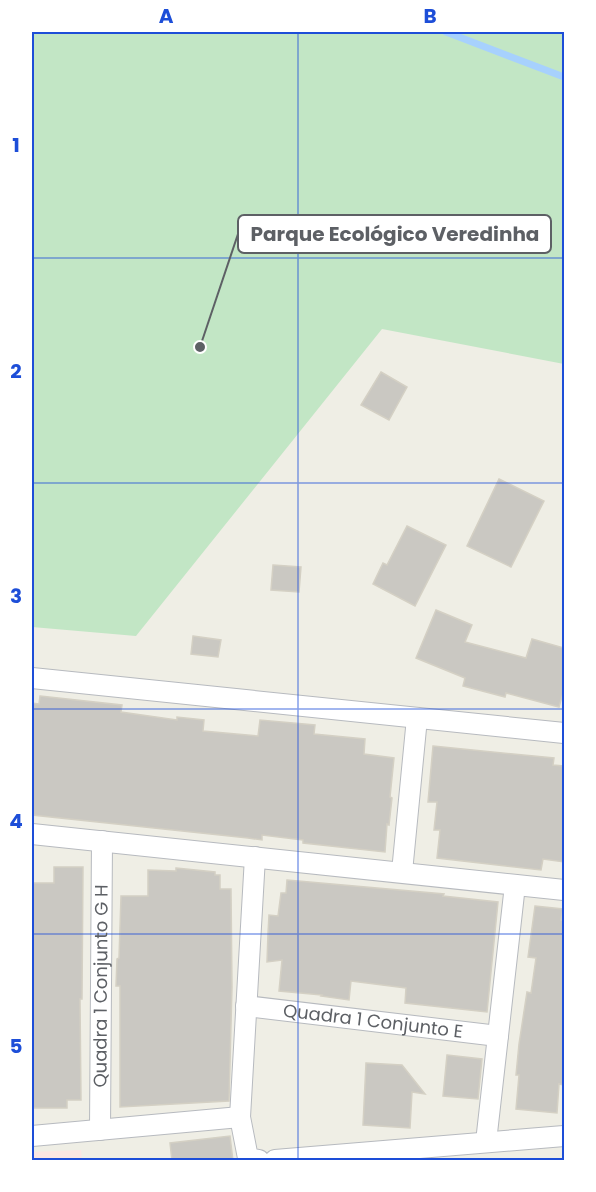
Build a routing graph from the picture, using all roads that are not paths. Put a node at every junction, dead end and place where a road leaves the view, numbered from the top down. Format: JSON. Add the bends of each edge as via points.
{"nodes":[{"id":1,"x":32,"y":678,"type":"edge"},
{"id":2,"x":417,"y":718,"type":"junction"},
{"id":3,"x":564,"y":734,"type":"edge"},
{"id":4,"x":32,"y":834,"type":"edge"},
{"id":5,"x":102,"y":841,"type":"junction"},
{"id":6,"x":255,"y":857,"type":"junction"},
{"id":7,"x":402,"y":872,"type":"junction"},
{"id":8,"x":515,"y":885,"type":"junction"},
{"id":9,"x":564,"y":890,"type":"edge"},
{"id":10,"x":246,"y":1006,"type":"junction"},
{"id":11,"x":498,"y":1036,"type":"junction"},
{"id":12,"x":240,"y":1118,"type":"junction"},
{"id":13,"x":100,"y":1130,"type":"junction"},
{"id":14,"x":32,"y":1136,"type":"edge"},
{"id":15,"x":564,"y":1136,"type":"edge"},
{"id":16,"x":486,"y":1142,"type":"junction"},
{"id":17,"x":259,"y":1161,"type":"edge"},
{"id":18,"x":275,"y":1161,"type":"edge"}],
"edges":[{"from":1,"to":2,"type":"street"},
{"from":2,"to":3,"type":"street"},
{"from":2,"to":7,"type":"street"},
{"from":4,"to":5,"type":"street"},
{"from":5,"to":6,"type":"street"},
{"from":5,"to":13,"type":"street","name":"Quadra 1 Conjunto G H"},
{"from":6,"to":7,"type":"street"},
{"from":6,"to":10,"type":"street"},
{"from":7,"to":8,"type":"street"},
{"from":8,"to":9,"type":"street"},
{"from":8,"to":11,"type":"street"},
{"from":10,"to":11,"type":"street","name":"Quadra 1 Conjunto E"},
{"from":10,"to":12,"type":"street"},
{"from":11,"to":16,"type":"street"},
{"from":12,"to":13,"type":"street"},
{"from":12,"to":17,"type":"street","via":[[248,1158]]},
{"from":13,"to":14,"type":"street"},
{"from":15,"to":16,"type":"street"},
{"from":16,"to":18,"type":"street"}]}
